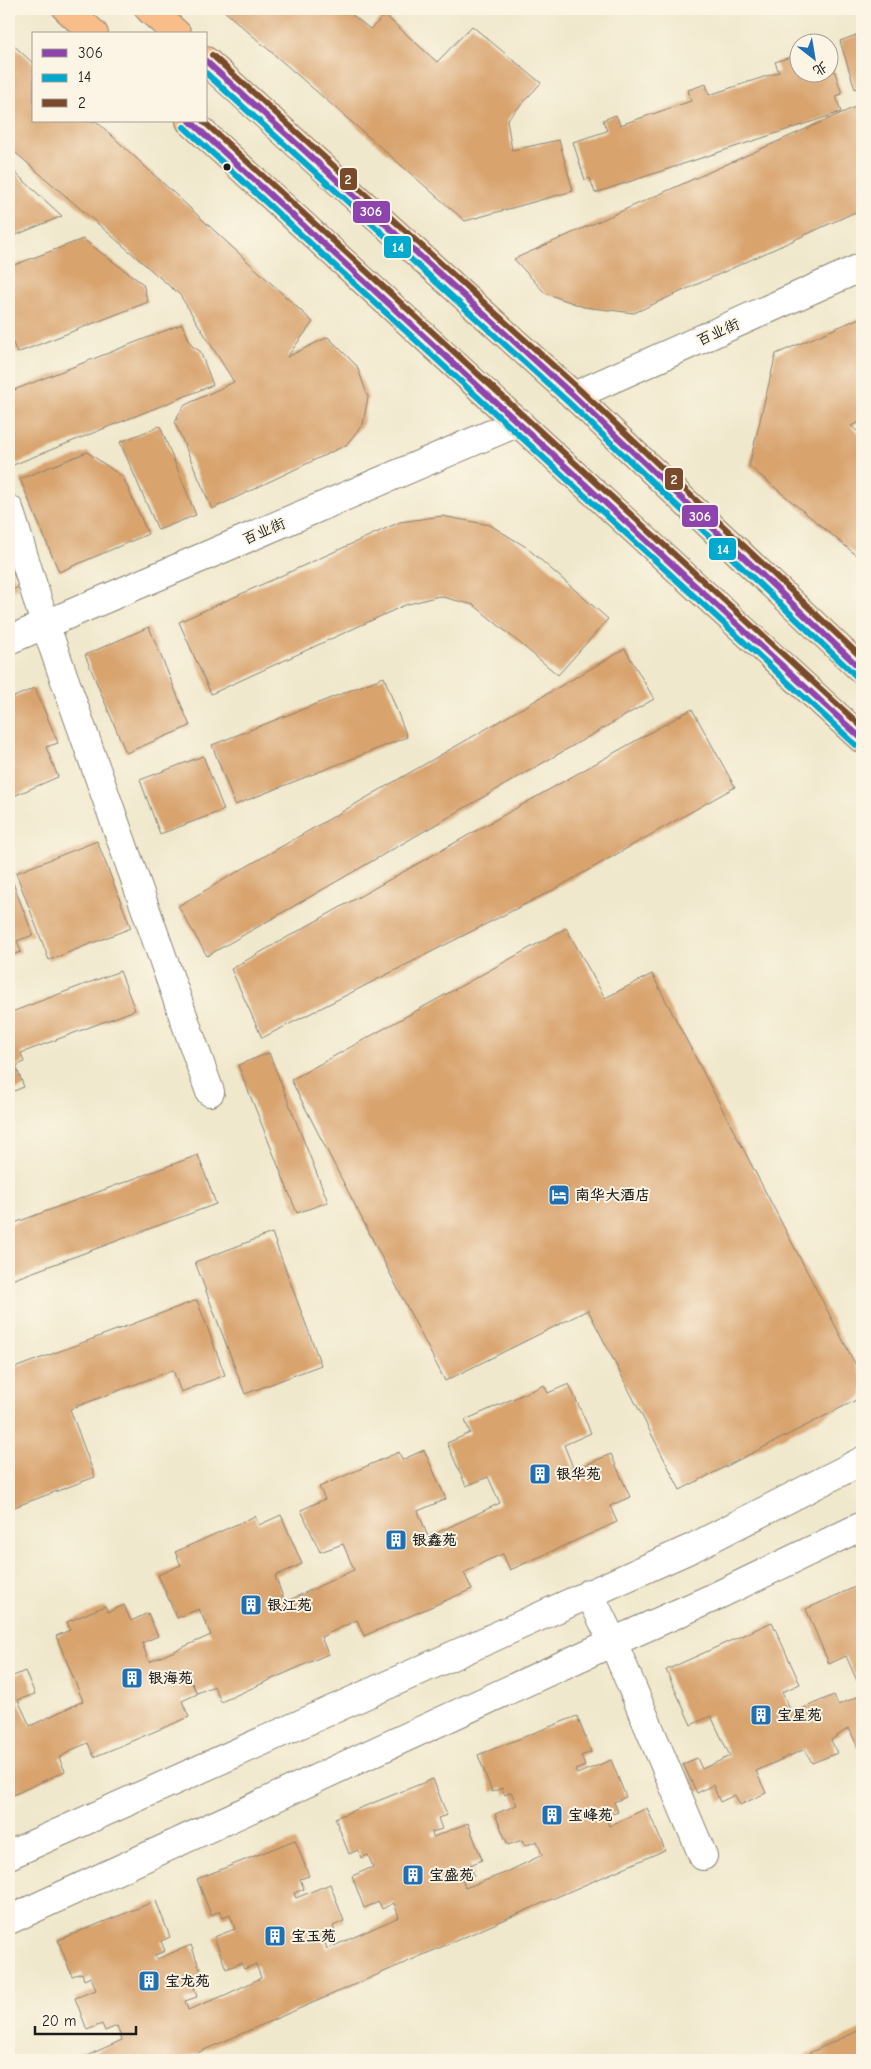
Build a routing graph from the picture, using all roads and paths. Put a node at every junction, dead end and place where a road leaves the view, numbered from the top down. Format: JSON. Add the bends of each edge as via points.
{"nodes":[{"id":1,"x":67,"y":9,"type":"edge"},
{"id":2,"x":149,"y":9,"type":"edge"},
{"id":3,"x":92,"y":32,"type":"edge"},
{"id":4,"x":175,"y":32,"type":"edge"},
{"id":5,"x":208,"y":63,"type":"edge"},
{"id":6,"x":191,"y":122,"type":"edge"},
{"id":7,"x":862,"y":267,"type":"edge"},
{"id":8,"x":574,"y":396,"type":"junction"},
{"id":9,"x":519,"y":422,"type":"junction"},
{"id":10,"x":9,"y":509,"type":"edge"},
{"id":11,"x":45,"y":624,"type":"junction"},
{"id":12,"x":9,"y":640,"type":"edge"},
{"id":13,"x":862,"y":670,"type":"edge"},
{"id":14,"x":862,"y":739,"type":"edge"},
{"id":15,"x":210,"y":1092,"type":"dead end"},
{"id":16,"x":862,"y":1461,"type":"edge"},
{"id":17,"x":862,"y":1526,"type":"edge"},
{"id":18,"x":590,"y":1593,"type":"junction"},
{"id":19,"x":613,"y":1642,"type":"junction"},
{"id":20,"x":9,"y":1855,"type":"edge"},
{"id":21,"x":703,"y":1856,"type":"dead end"},
{"id":22,"x":9,"y":1920,"type":"edge"}],
"edges":[{"from":1,"to":3,"type":"main road"},
{"from":2,"to":4,"type":"main road"},
{"from":5,"to":8,"type":"main road"},
{"from":6,"to":9,"type":"main road"},
{"from":7,"to":8,"type":"street","name":"百业街"},
{"from":8,"to":13,"type":"main road"},
{"from":9,"to":11,"type":"street","name":"百业街"},
{"from":9,"to":14,"type":"main road"},
{"from":10,"to":11,"type":"street"},
{"from":11,"to":12,"type":"street","name":"百业街"},
{"from":11,"to":15,"type":"street"},
{"from":16,"to":18,"type":"street","via":[[692,1548]]},
{"from":17,"to":19,"type":"street"},
{"from":18,"to":19,"type":"street"},
{"from":18,"to":20,"type":"street"},
{"from":19,"to":21,"type":"street"},
{"from":19,"to":22,"type":"street"}]}
